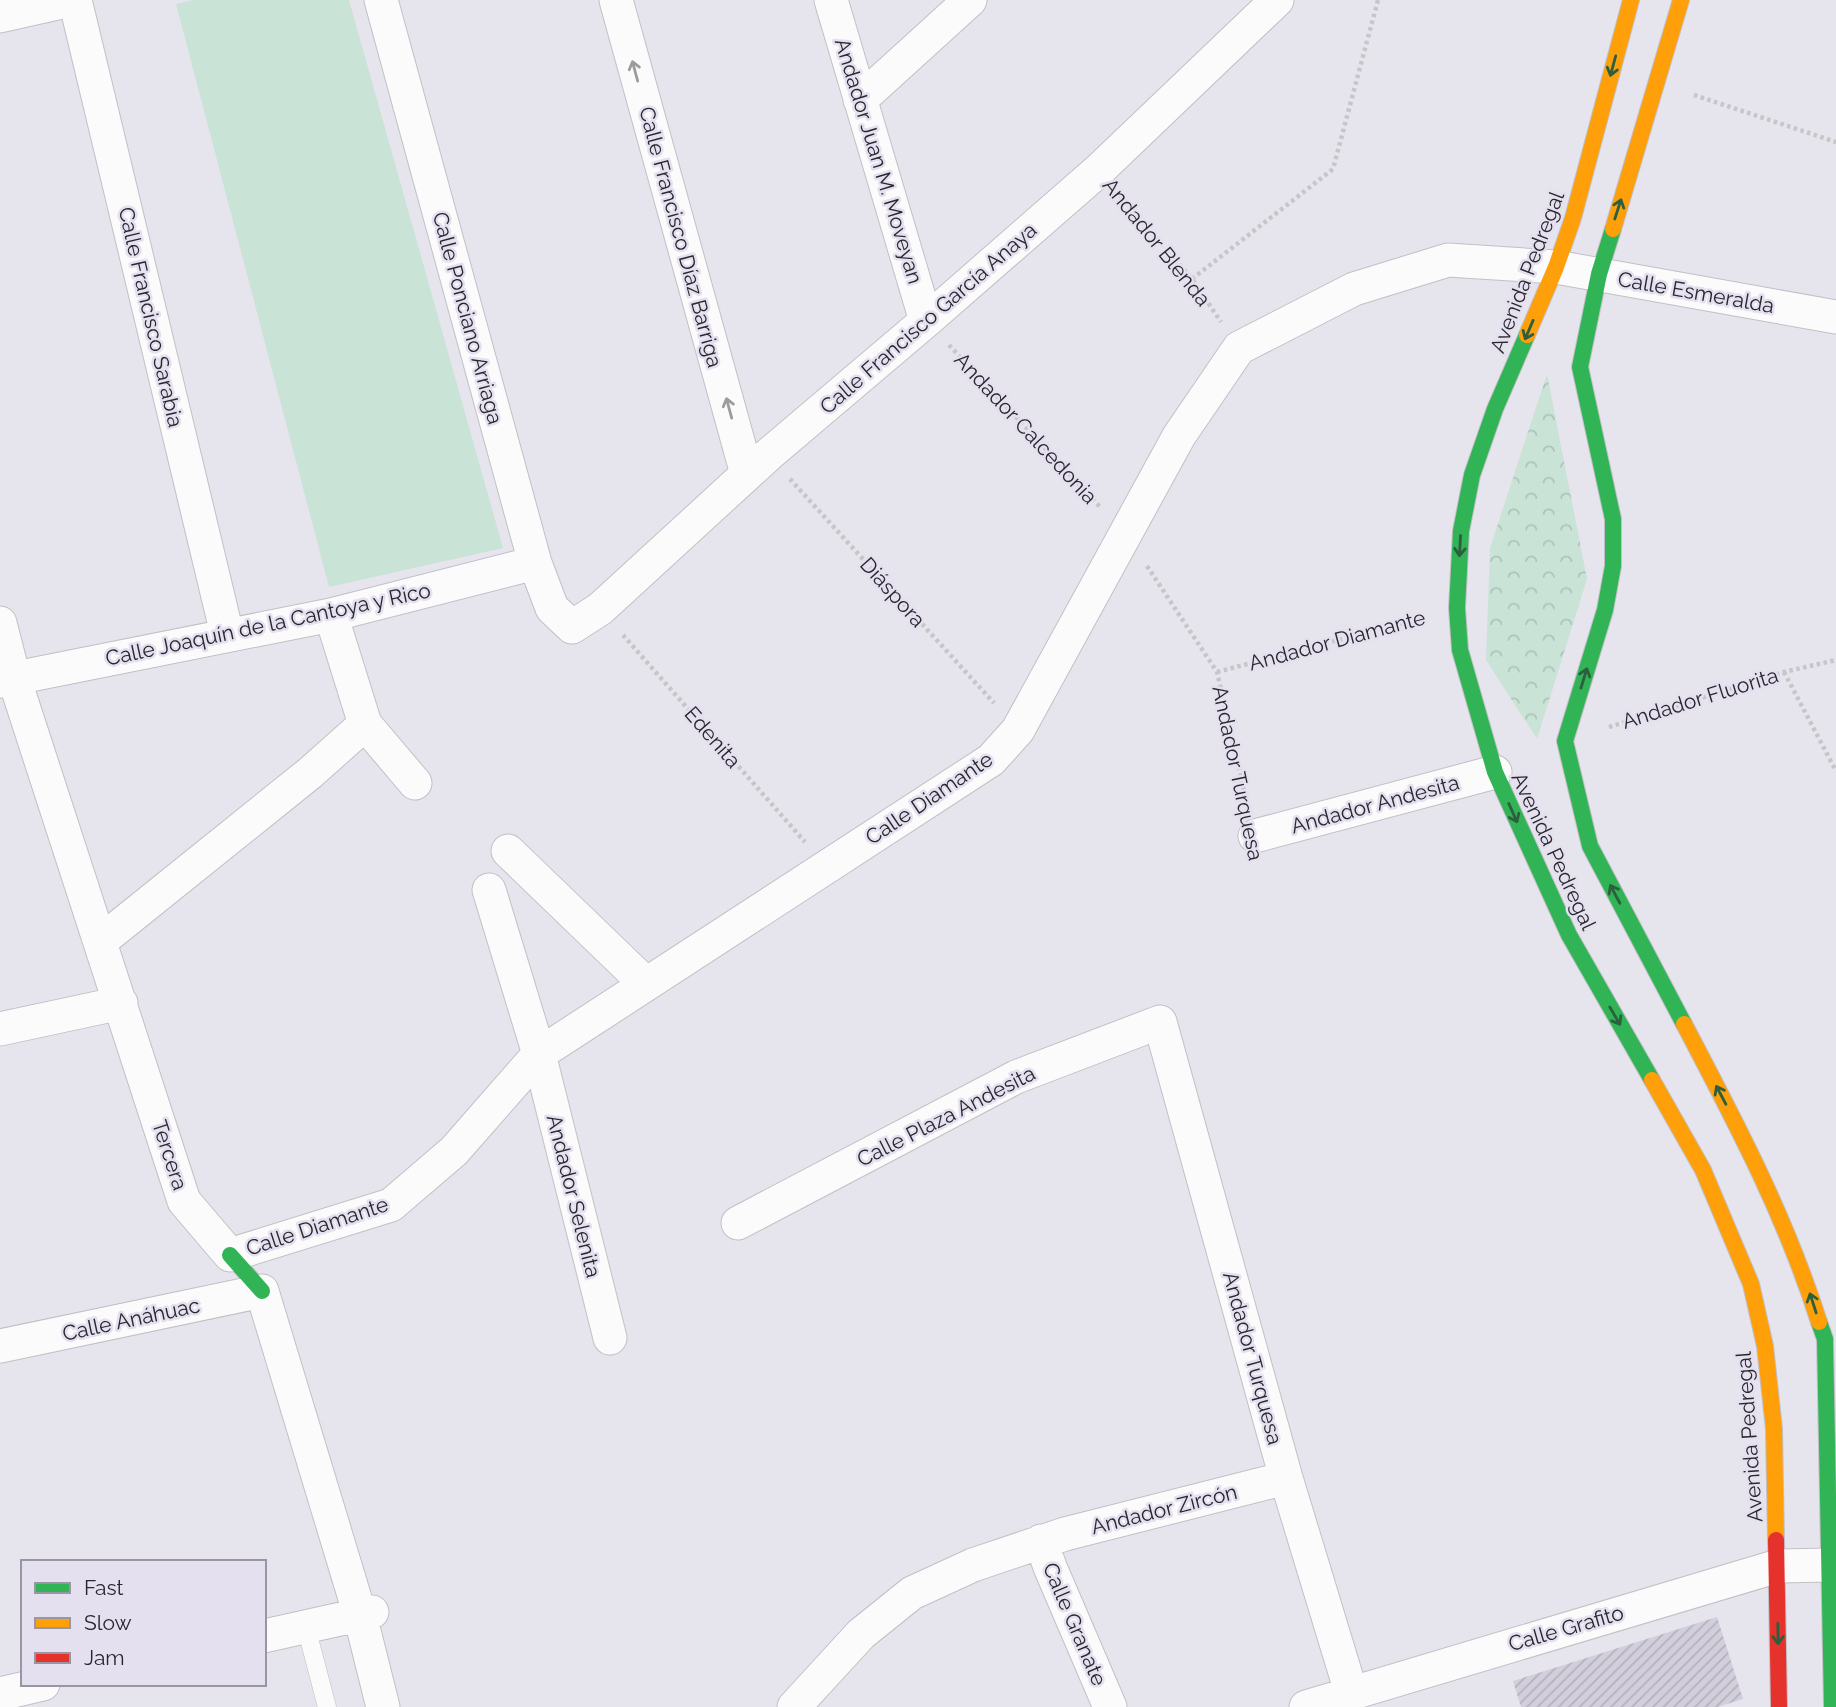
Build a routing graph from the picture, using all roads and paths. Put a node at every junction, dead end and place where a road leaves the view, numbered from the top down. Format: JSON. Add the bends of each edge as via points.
{"nodes":[{"id":1,"x":73,"y":0,"type":"edge"},
{"id":2,"x":381,"y":0,"type":"edge"},
{"id":3,"x":615,"y":0,"type":"edge"},
{"id":4,"x":831,"y":0,"type":"edge"},
{"id":5,"x":970,"y":0,"type":"edge"},
{"id":6,"x":1277,"y":0,"type":"edge"},
{"id":7,"x":1378,"y":0,"type":"edge"},
{"id":8,"x":1631,"y":0,"type":"edge"},
{"id":9,"x":1681,"y":0,"type":"edge"},
{"id":10,"x":0,"y":16,"type":"edge"},
{"id":11,"x":1658,"y":83,"type":"junction"},
{"id":12,"x":860,"y":100,"type":"junction"},
{"id":13,"x":1836,"y":142,"type":"edge"},
{"id":14,"x":1099,"y":170,"type":"junction"},
{"id":15,"x":1556,"y":267,"type":"junction"},
{"id":16,"x":1599,"y":274,"type":"junction"},
{"id":17,"x":1192,"y":279,"type":"junction"},
{"id":18,"x":1836,"y":317,"type":"edge"},
{"id":19,"x":926,"y":321,"type":"junction"},
{"id":20,"x":1239,"y":348,"type":"junction"},
{"id":21,"x":758,"y":464,"type":"junction"},
{"id":22,"x":1126,"y":535,"type":"junction"},
{"id":23,"x":535,"y":563,"type":"junction"},
{"id":24,"x":1457,"y":608,"type":"junction"},
{"id":25,"x":600,"y":609,"type":"junction"},
{"id":26,"x":331,"y":615,"type":"junction"},
{"id":27,"x":0,"y":623,"type":"edge"},
{"id":28,"x":572,"y":626,"type":"joint"},
{"id":29,"x":227,"y":634,"type":"junction"},
{"id":30,"x":1836,"y":660,"type":"edge"},
{"id":31,"x":1784,"y":671,"type":"junction"},
{"id":32,"x":1217,"y":672,"type":"junction"},
{"id":33,"x":7,"y":680,"type":"edge"},
{"id":34,"x":365,"y":724,"type":"junction"},
{"id":35,"x":1018,"y":730,"type":"junction"},
{"id":36,"x":1565,"y":741,"type":"junction"},
{"id":37,"x":1836,"y":771,"type":"edge"},
{"id":38,"x":1495,"y":772,"type":"junction"},
{"id":39,"x":415,"y":783,"type":"dead end"},
{"id":40,"x":1255,"y":836,"type":"joint"},
{"id":41,"x":508,"y":851,"type":"dead end"},
{"id":42,"x":826,"y":866,"type":"junction"},
{"id":43,"x":489,"y":890,"type":"dead end"},
{"id":44,"x":101,"y":941,"type":"junction"},
{"id":45,"x":646,"y":984,"type":"junction"},
{"id":46,"x":121,"y":1003,"type":"junction"},
{"id":47,"x":1160,"y":1022,"type":"joint"},
{"id":48,"x":0,"y":1029,"type":"edge"},
{"id":49,"x":539,"y":1054,"type":"junction"},
{"id":50,"x":738,"y":1223,"type":"dead end"},
{"id":51,"x":230,"y":1255,"type":"junction"},
{"id":52,"x":261,"y":1291,"type":"junction"},
{"id":53,"x":1830,"y":1336,"type":"edge"},
{"id":54,"x":610,"y":1338,"type":"dead end"},
{"id":55,"x":0,"y":1346,"type":"edge"},
{"id":56,"x":1286,"y":1478,"type":"junction"},
{"id":57,"x":1041,"y":1541,"type":"junction"},
{"id":58,"x":1830,"y":1565,"type":"junction"},
{"id":59,"x":1778,"y":1566,"type":"junction"},
{"id":60,"x":366,"y":1614,"type":"junction"},
{"id":61,"x":306,"y":1627,"type":"junction"},
{"id":62,"x":266,"y":1636,"type":"edge"},
{"id":63,"x":33,"y":1686,"type":"edge"},
{"id":64,"x":1351,"y":1692,"type":"junction"},
{"id":65,"x":0,"y":1693,"type":"edge"},
{"id":66,"x":327,"y":1707,"type":"edge"},
{"id":67,"x":383,"y":1707,"type":"edge"},
{"id":68,"x":794,"y":1707,"type":"edge"},
{"id":69,"x":1110,"y":1707,"type":"edge"},
{"id":70,"x":1306,"y":1707,"type":"edge"},
{"id":71,"x":1779,"y":1707,"type":"edge"},
{"id":72,"x":1832,"y":1707,"type":"edge"}],
"edges":[{"from":1,"to":10,"type":"street"},
{"from":1,"to":29,"type":"street","name":"Calle Francisco Sarabia"},
{"from":2,"to":23,"type":"street","name":"Calle Ponciano Arriaga"},
{"from":21,"to":3,"type":"street","name":"Calle Francisco Díaz Barriga","one_way":true},
{"from":4,"to":12,"type":"street","name":"Andador Juan M. Moveyan"},
{"from":5,"to":12,"type":"street"},
{"from":6,"to":14,"type":"street","name":"Calle Francisco García Anaya"},
{"from":7,"to":17,"type":"path","via":[[1333,169]]},
{"from":8,"to":15,"type":"street","name":"Avenida Pedregal","one_way":true},
{"from":9,"to":11,"type":"street"},
{"from":11,"to":13,"type":"path"},
{"from":16,"to":11,"type":"street","one_way":true},
{"from":12,"to":19,"type":"street","name":"Andador Juan M. Moveyan"},
{"from":14,"to":17,"type":"path","name":"Andador Blenda"},
{"from":14,"to":19,"type":"street","name":"Calle Francisco García Anaya"},
{"from":15,"to":16,"type":"street","name":"Calle Esmeralda"},
{"from":15,"to":20,"type":"street","name":"Calle Diamante","via":[[1448,260],[1354,289]]},
{"from":15,"to":24,"type":"street","name":"Avenida Pedregal","one_way":true,"via":[[1472,475],[1461,531]]},
{"from":16,"to":18,"type":"street","name":"Calle Esmeralda"},
{"from":36,"to":16,"type":"street","one_way":true,"via":[[1605,610],[1613,566],[1613,519],[1580,367]]},
{"from":17,"to":20,"type":"path","name":"Andador Blenda"},
{"from":19,"to":21,"type":"street","name":"Calle Francisco García Anaya"},
{"from":19,"to":22,"type":"path","name":"Andador Calcedonia"},
{"from":20,"to":22,"type":"street","name":"Calle Diamante","via":[[1179,436]]},
{"from":21,"to":25,"type":"street","name":"Calle Francisco García Anaya"},
{"from":21,"to":35,"type":"path","name":"Diáspora"},
{"from":22,"to":32,"type":"path","name":"Andador Calcedonia"},
{"from":22,"to":35,"type":"street","name":"Calle Diamante"},
{"from":23,"to":26,"type":"street","name":"Calle Joaquín de la Cantoya y Rico"},
{"from":23,"to":28,"type":"street","name":"Calle Ponciano Arriaga","via":[[552,608]]},
{"from":24,"to":32,"type":"path","name":"Andador Diamante"},
{"from":24,"to":38,"type":"street","name":"Avenida Pedregal","via":[[1460,650]]},
{"from":25,"to":28,"type":"street","name":"Calle Francisco García Anaya"},
{"from":25,"to":42,"type":"path","name":"Edenita"},
{"from":26,"to":29,"type":"street","name":"Calle Joaquín de la Cantoya y Rico"},
{"from":26,"to":34,"type":"street"},
{"from":27,"to":33,"type":"street","name":"Tercera"},
{"from":29,"to":33,"type":"street","name":"Calle Joaquín de la Cantoya y Rico"},
{"from":30,"to":31,"type":"path","name":"Andador Fluorita"},
{"from":31,"to":36,"type":"path","name":"Andador Fluorita"},
{"from":31,"to":37,"type":"path"},
{"from":32,"to":40,"type":"path","name":"Andador Turquesa"},
{"from":33,"to":44,"type":"street","name":"Tercera"},
{"from":34,"to":39,"type":"street"},
{"from":34,"to":44,"type":"street","via":[[310,774]]},
{"from":35,"to":42,"type":"street","name":"Calle Diamante","via":[[991,760]]},
{"from":53,"to":36,"type":"street","name":"Avenida Pedregal","one_way":true,"via":[[1793,1265],[1750,1149],[1590,846]]},
{"from":38,"to":40,"type":"street","name":"Andador Andesita"},
{"from":38,"to":59,"type":"street","name":"Avenida Pedregal","one_way":true,"via":[[1569,935],[1703,1170],[1757,1281],[1774,1429]]},
{"from":41,"to":45,"type":"street"},
{"from":42,"to":45,"type":"street","name":"Calle Diamante"},
{"from":43,"to":49,"type":"street","name":"Andador Selenita"},
{"from":44,"to":46,"type":"street","name":"Tercera"},
{"from":45,"to":49,"type":"street","name":"Calle Diamante"},
{"from":46,"to":48,"type":"street"},
{"from":46,"to":51,"type":"street","name":"Tercera","via":[[184,1201]]},
{"from":47,"to":50,"type":"street","name":"Calle Plaza Andesita","via":[[1016,1077]]},
{"from":47,"to":56,"type":"street","name":"Andador Turquesa"},
{"from":49,"to":51,"type":"street","name":"Calle Diamante","via":[[454,1152],[391,1205]]},
{"from":49,"to":54,"type":"street","name":"Andador Selenita"},
{"from":51,"to":52,"type":"street","name":"Tercera"},
{"from":52,"to":55,"type":"street","name":"Calle Anáhuac"},
{"from":52,"to":60,"type":"street","name":"Tercera"},
{"from":53,"to":58,"type":"street","name":"Avenida Pedregal"},
{"from":56,"to":57,"type":"street","name":"Andador Zircón"},
{"from":56,"to":64,"type":"street","name":"Andador Turquesa"},
{"from":57,"to":68,"type":"street","name":"Andador Zircón","via":[[912,1593],[861,1634]]},
{"from":57,"to":69,"type":"street","name":"Calle Granate"},
{"from":58,"to":59,"type":"street","name":"Calle Grafito"},
{"from":58,"to":72,"type":"street","name":"Avenida Pedregal"},
{"from":59,"to":64,"type":"street","name":"Calle Grafito"},
{"from":59,"to":71,"type":"street","name":"Avenida Pedregal","one_way":true},
{"from":60,"to":61,"type":"street"},
{"from":60,"to":67,"type":"street","name":"Tercera"},
{"from":61,"to":62,"type":"street"},
{"from":61,"to":66,"type":"lane"},
{"from":63,"to":65,"type":"street"},
{"from":64,"to":70,"type":"street","name":"Calle Grafito"}]}
